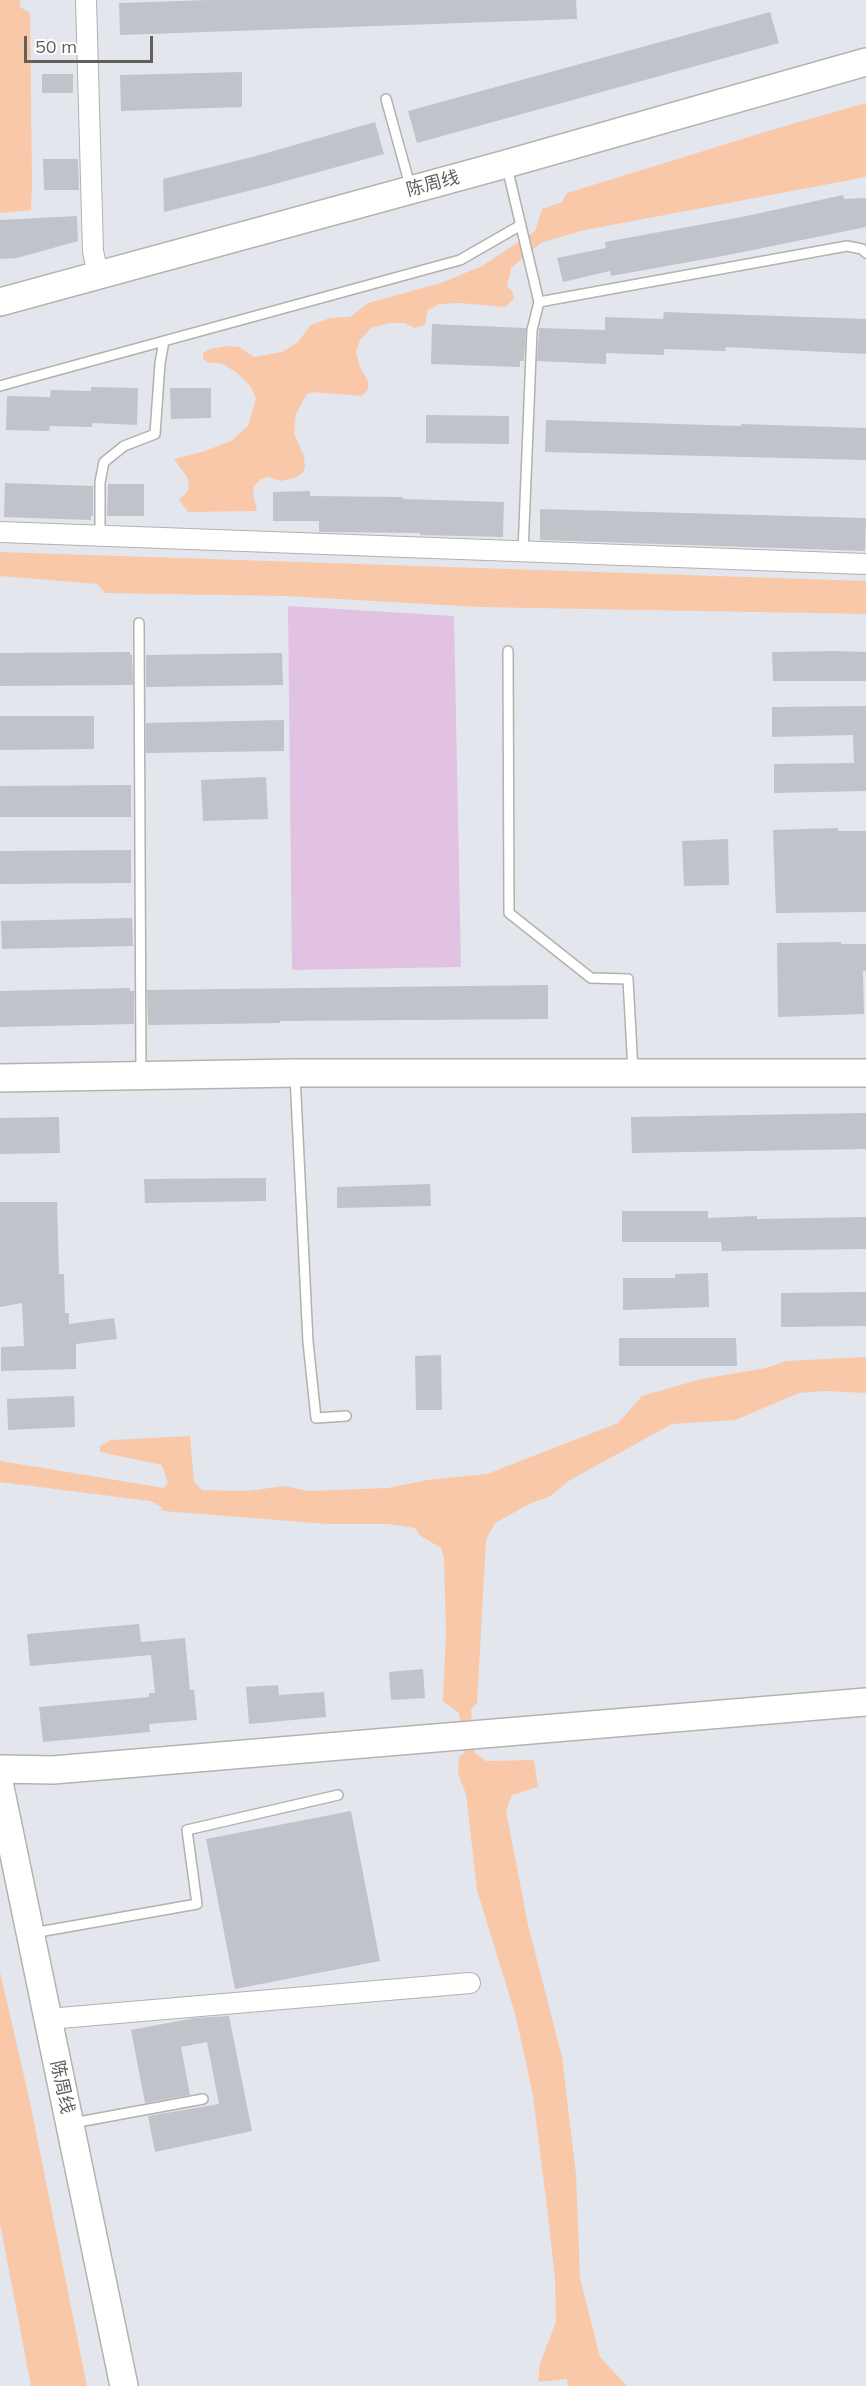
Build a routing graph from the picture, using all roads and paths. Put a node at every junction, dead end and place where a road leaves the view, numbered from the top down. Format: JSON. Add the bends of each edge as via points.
{"nodes":[{"id":1,"x":86,"y":0,"type":"edge"},
{"id":2,"x":866,"y":62,"type":"edge"},
{"id":3,"x":386,"y":99,"type":"dead end"},
{"id":4,"x":506,"y":164,"type":"junction"},
{"id":5,"x":411,"y":190,"type":"junction"},
{"id":6,"x":521,"y":225,"type":"junction"},
{"id":7,"x":866,"y":252,"type":"edge"},
{"id":8,"x":98,"y":275,"type":"junction"},
{"id":9,"x":0,"y":302,"type":"edge"},
{"id":10,"x":539,"y":302,"type":"junction"},
{"id":11,"x":164,"y":341,"type":"junction"},
{"id":12,"x":0,"y":386,"type":"edge"},
{"id":13,"x":0,"y":532,"type":"edge"},
{"id":14,"x":100,"y":536,"type":"junction"},
{"id":15,"x":523,"y":552,"type":"junction"},
{"id":16,"x":866,"y":564,"type":"edge"},
{"id":17,"x":139,"y":623,"type":"dead end"},
{"id":18,"x":508,"y":651,"type":"dead end"},
{"id":19,"x":295,"y":1073,"type":"junction"},
{"id":20,"x":633,"y":1073,"type":"junction"},
{"id":21,"x":866,"y":1073,"type":"edge"},
{"id":22,"x":141,"y":1074,"type":"junction"},
{"id":23,"x":0,"y":1078,"type":"edge"},
{"id":24,"x":346,"y":1416,"type":"dead end"},
{"id":25,"x":866,"y":1702,"type":"edge"},
{"id":26,"x":0,"y":1769,"type":"edge"},
{"id":27,"x":0,"y":1787,"type":"edge"},
{"id":28,"x":338,"y":1796,"type":"dead end"},
{"id":29,"x":30,"y":1933,"type":"junction"},
{"id":30,"x":470,"y":1983,"type":"dead end"},
{"id":31,"x":48,"y":2019,"type":"junction"},
{"id":32,"x":203,"y":2099,"type":"dead end"},
{"id":33,"x":69,"y":2124,"type":"junction"},
{"id":34,"x":124,"y":2386,"type":"edge"}],
"edges":[{"from":1,"to":8,"type":"street","via":[[93,251]]},
{"from":2,"to":4,"type":"street","name":"陈周线"},
{"from":3,"to":5,"type":"lane"},
{"from":4,"to":5,"type":"street","name":"陈周线"},
{"from":4,"to":6,"type":"lane"},
{"from":5,"to":8,"type":"street","name":"陈周线"},
{"from":6,"to":10,"type":"lane"},
{"from":6,"to":11,"type":"lane","via":[[460,260]]},
{"from":7,"to":10,"type":"lane","via":[[847,246]]},
{"from":8,"to":9,"type":"street","name":"陈周线"},
{"from":10,"to":15,"type":"lane","via":[[532,330]]},
{"from":11,"to":12,"type":"lane"},
{"from":11,"to":14,"type":"lane","via":[[155,434],[124,446],[104,462]]},
{"from":13,"to":14,"type":"street"},
{"from":14,"to":15,"type":"street"},
{"from":15,"to":16,"type":"street"},
{"from":17,"to":22,"type":"lane"},
{"from":18,"to":20,"type":"lane","via":[[509,913],[591,978],[628,980]]},
{"from":19,"to":20,"type":"street"},
{"from":19,"to":22,"type":"street"},
{"from":19,"to":24,"type":"lane","via":[[308,1342],[316,1418]]},
{"from":20,"to":21,"type":"street"},
{"from":22,"to":23,"type":"street"},
{"from":25,"to":26,"type":"street","via":[[52,1770]]},
{"from":27,"to":29,"type":"street","name":"陈周线"},
{"from":28,"to":29,"type":"lane","via":[[187,1830],[197,1904]]},
{"from":29,"to":31,"type":"street","name":"陈周线"},
{"from":30,"to":31,"type":"street"},
{"from":31,"to":33,"type":"street","name":"陈周线"},
{"from":32,"to":33,"type":"lane"},
{"from":33,"to":34,"type":"street","name":"陈周线"}]}
